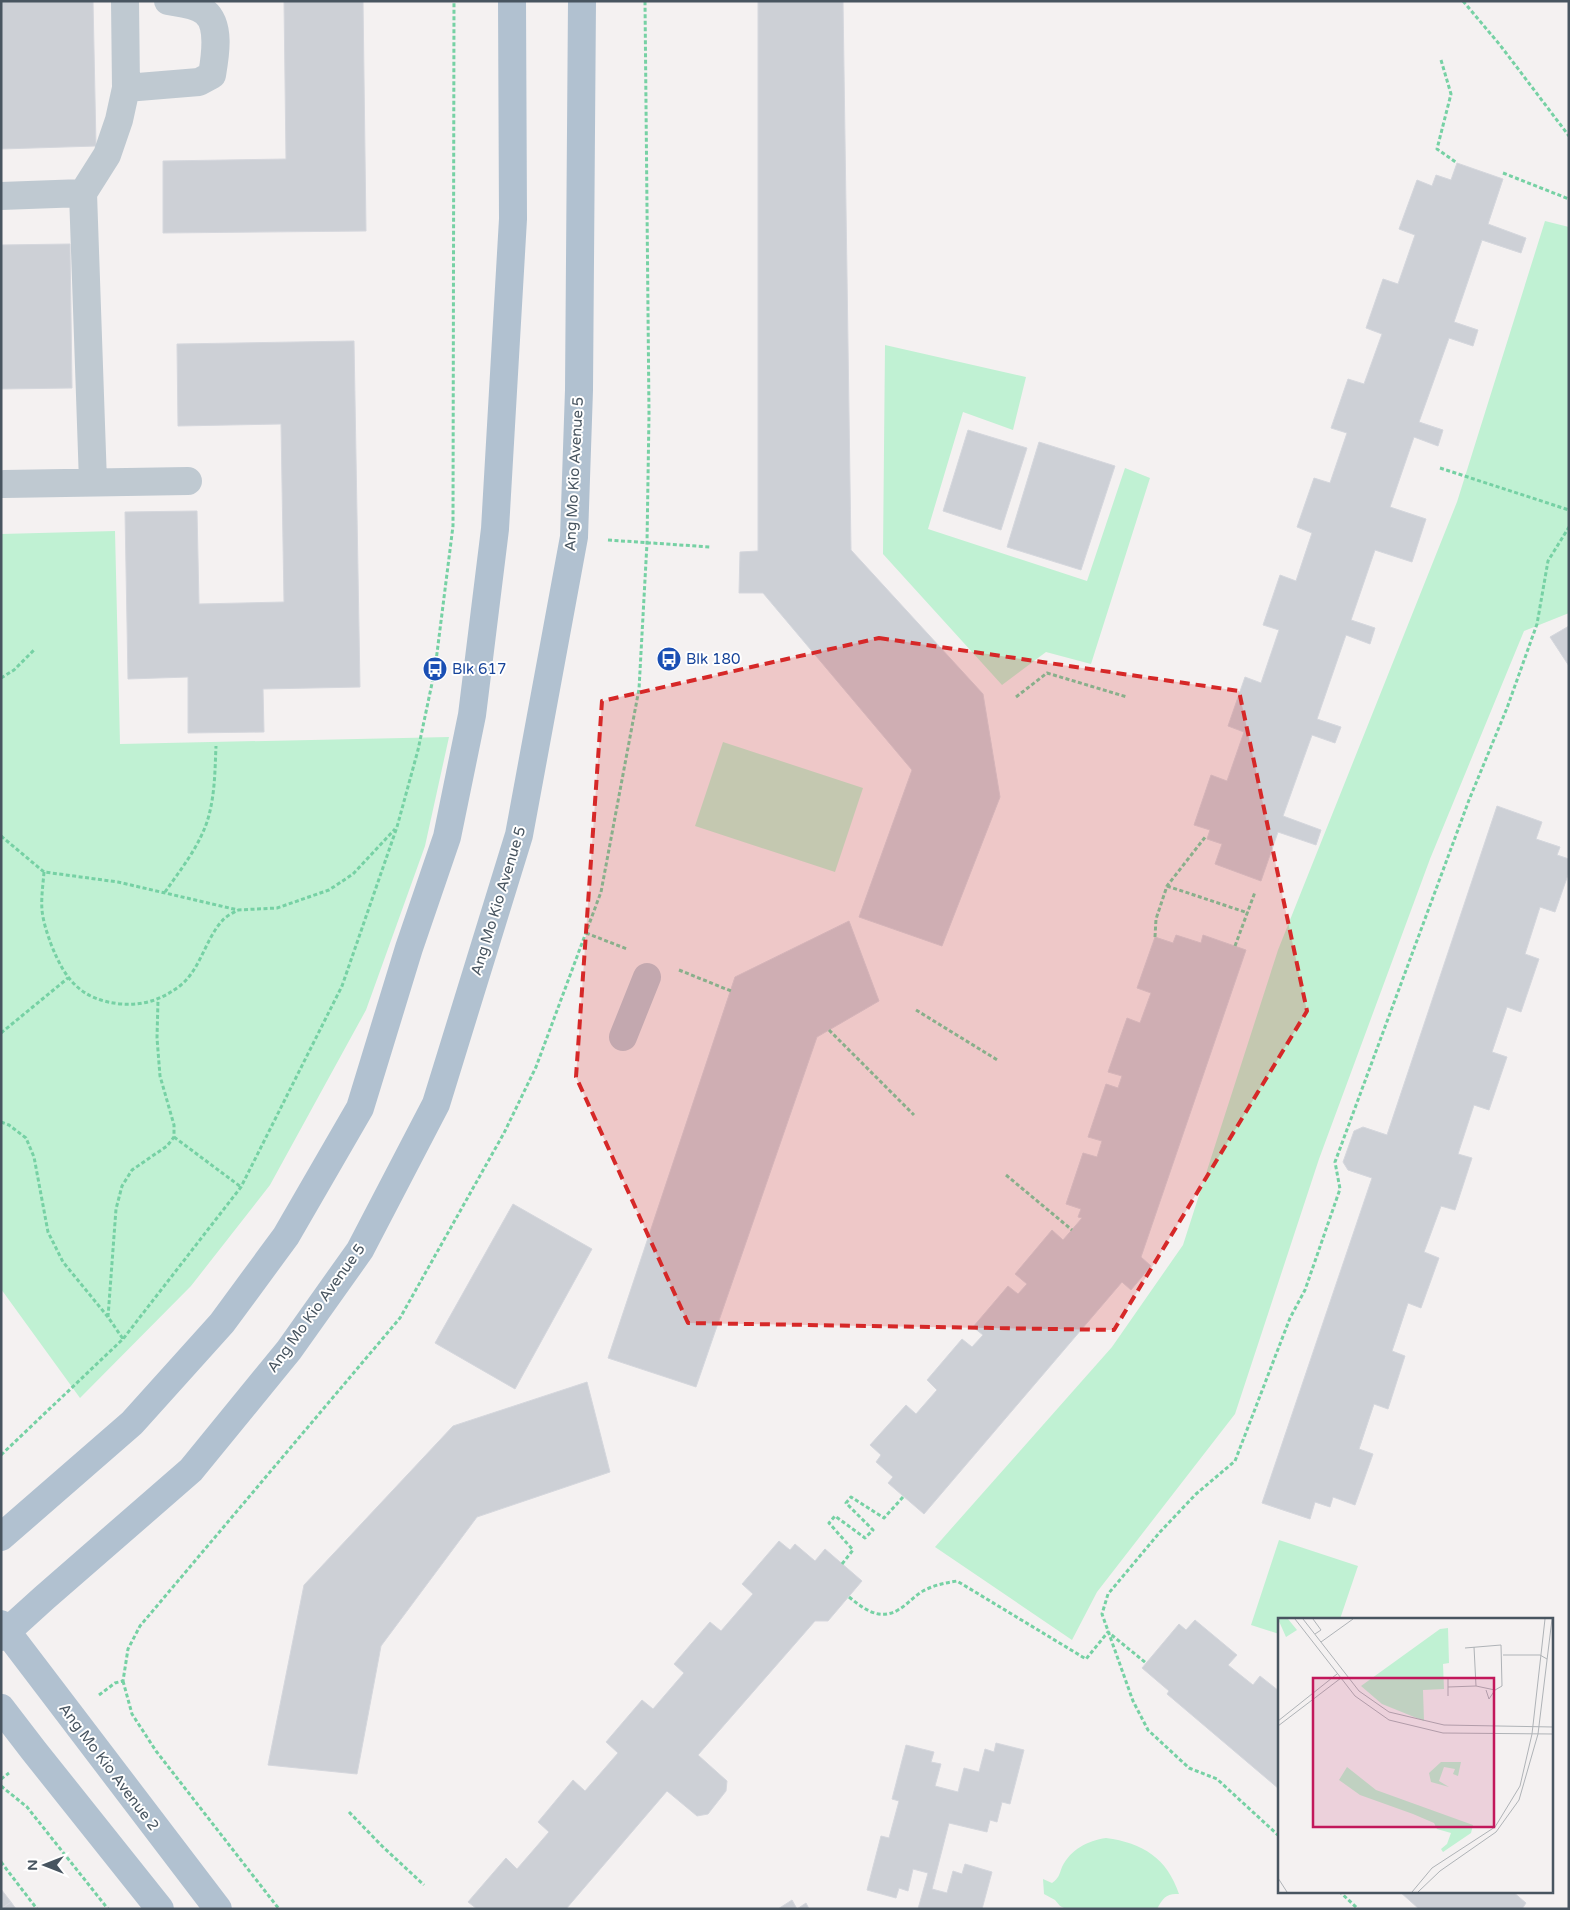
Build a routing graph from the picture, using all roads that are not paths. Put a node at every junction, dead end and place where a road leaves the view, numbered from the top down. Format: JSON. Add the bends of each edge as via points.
{"nodes":[{"id":1,"x":126,"y":1,"type":"edge"},
{"id":2,"x":168,"y":1,"type":"edge"},
{"id":3,"x":512,"y":1,"type":"edge"},
{"id":4,"x":582,"y":1,"type":"edge"},
{"id":5,"x":126,"y":88,"type":"junction"},
{"id":6,"x":83,"y":193,"type":"junction"},
{"id":7,"x":1,"y":196,"type":"edge"},
{"id":8,"x":188,"y":480,"type":"dead end"},
{"id":9,"x":93,"y":482,"type":"junction"},
{"id":10,"x":4,"y":484,"type":"dead end"},
{"id":11,"x":647,"y":977,"type":"dead end"},
{"id":12,"x":623,"y":1038,"type":"dead end"},
{"id":13,"x":1,"y":1537,"type":"edge"},
{"id":14,"x":4,"y":1631,"type":"edge"},
{"id":15,"x":1,"y":1708,"type":"edge"},
{"id":16,"x":160,"y":1909,"type":"edge"},
{"id":17,"x":218,"y":1909,"type":"edge"}],
"edges":[{"from":1,"to":5,"type":"lane"},
{"from":2,"to":5,"type":"lane","via":[[204,10],[211,18],[217,48],[212,75],[199,82]]},
{"from":3,"to":13,"type":"main road","via":[[513,218],[496,510],[472,715],[447,837],[360,1108],[286,1236],[222,1323],[132,1423]]},
{"from":4,"to":14,"type":"main road","name":"Ang Mo Kio Avenue 5","via":[[579,390],[574,537],[519,835],[436,1104],[360,1250],[289,1350],[191,1470]]},
{"from":5,"to":6,"type":"lane","via":[[108,155]]},
{"from":6,"to":7,"type":"lane"},
{"from":6,"to":9,"type":"lane"},
{"from":8,"to":9,"type":"lane"},
{"from":9,"to":10,"type":"lane"},
{"from":11,"to":12,"type":"lane"},
{"from":14,"to":17,"type":"main road","name":"Ang Mo Kio Avenue 2"},
{"from":15,"to":16,"type":"main road"}]}
